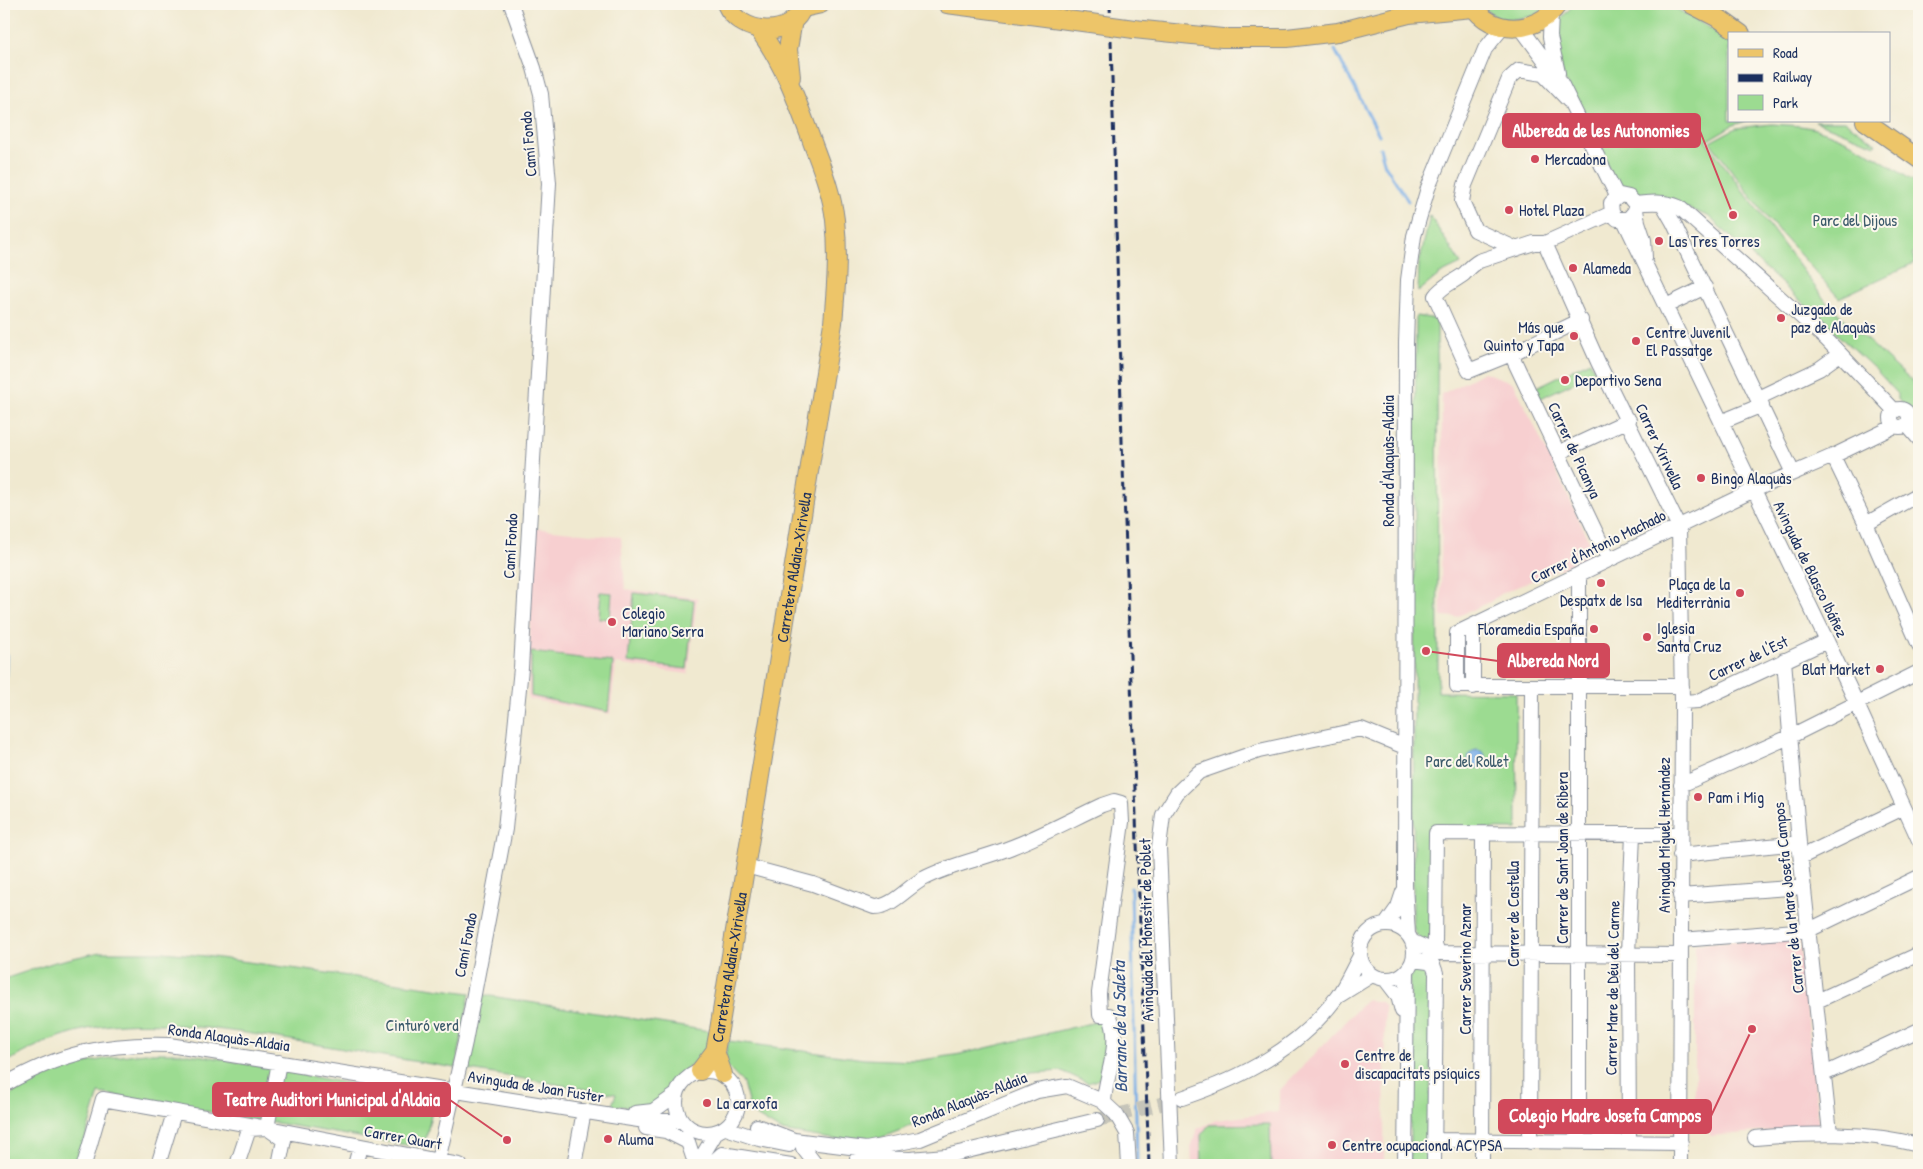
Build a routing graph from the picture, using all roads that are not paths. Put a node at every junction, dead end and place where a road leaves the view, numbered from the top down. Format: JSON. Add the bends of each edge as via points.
{"nodes":[{"id":1,"x":511,"y":4,"type":"edge"},
{"id":2,"x":726,"y":4,"type":"edge"},
{"id":3,"x":821,"y":4,"type":"edge"},
{"id":4,"x":946,"y":4,"type":"edge"},
{"id":5,"x":1431,"y":4,"type":"edge"},
{"id":6,"x":1691,"y":4,"type":"edge"},
{"id":7,"x":1554,"y":8,"type":"edge"},
{"id":8,"x":1477,"y":10,"type":"edge"},
{"id":9,"x":800,"y":11,"type":"edge"},
{"id":10,"x":1408,"y":14,"type":"junction"},
{"id":11,"x":1502,"y":27,"type":"junction"},
{"id":12,"x":1522,"y":28,"type":"junction"},
{"id":13,"x":759,"y":30,"type":"junction"},
{"id":14,"x":1738,"y":32,"type":"edge"},
{"id":15,"x":1484,"y":49,"type":"junction"},
{"id":16,"x":1560,"y":81,"type":"junction"},
{"id":17,"x":792,"y":88,"type":"junction"},
{"id":18,"x":1569,"y":101,"type":"junction"},
{"id":19,"x":1866,"y":122,"type":"edge"},
{"id":20,"x":1919,"y":159,"type":"edge"},
{"id":21,"x":1617,"y":196,"type":"junction"},
{"id":22,"x":1662,"y":203,"type":"junction"},
{"id":23,"x":1631,"y":212,"type":"junction"},
{"id":24,"x":1612,"y":213,"type":"junction"},
{"id":25,"x":1688,"y":215,"type":"junction"},
{"id":26,"x":1674,"y":224,"type":"junction"},
{"id":27,"x":1545,"y":243,"type":"junction"},
{"id":28,"x":1517,"y":249,"type":"junction"},
{"id":29,"x":1705,"y":287,"type":"junction"},
{"id":30,"x":1666,"y":306,"type":"junction"},
{"id":31,"x":1580,"y":320,"type":"junction"},
{"id":32,"x":1510,"y":354,"type":"junction"},
{"id":33,"x":1840,"y":354,"type":"junction"},
{"id":34,"x":1760,"y":402,"type":"junction"},
{"id":35,"x":1629,"y":420,"type":"junction"},
{"id":36,"x":1722,"y":422,"type":"junction"},
{"id":37,"x":1901,"y":425,"type":"junction"},
{"id":38,"x":1919,"y":439,"type":"edge"},
{"id":39,"x":1558,"y":453,"type":"junction"},
{"id":40,"x":1833,"y":456,"type":"junction"},
{"id":41,"x":1793,"y":473,"type":"junction"},
{"id":42,"x":1754,"y":490,"type":"junction"},
{"id":43,"x":1919,"y":494,"type":"edge"},
{"id":44,"x":1866,"y":524,"type":"junction"},
{"id":45,"x":1679,"y":527,"type":"junction"},
{"id":46,"x":1609,"y":560,"type":"junction"},
{"id":47,"x":1579,"y":574,"type":"junction"},
{"id":48,"x":1473,"y":626,"type":"junction"},
{"id":49,"x":1827,"y":641,"type":"junction"},
{"id":50,"x":1919,"y":645,"type":"edge"},
{"id":51,"x":1784,"y":660,"type":"junction"},
{"id":52,"x":1919,"y":672,"type":"edge"},
{"id":53,"x":1580,"y":686,"type":"junction"},
{"id":54,"x":1682,"y":686,"type":"junction"},
{"id":55,"x":1473,"y":687,"type":"junction"},
{"id":56,"x":1532,"y":687,"type":"junction"},
{"id":57,"x":1682,"y":702,"type":"junction"},
{"id":58,"x":1856,"y":703,"type":"junction"},
{"id":59,"x":1789,"y":737,"type":"junction"},
{"id":60,"x":1405,"y":747,"type":"junction"},
{"id":61,"x":1681,"y":785,"type":"junction"},
{"id":62,"x":1903,"y":808,"type":"junction"},
{"id":63,"x":1483,"y":834,"type":"junction"},
{"id":64,"x":1530,"y":834,"type":"junction"},
{"id":65,"x":1633,"y":834,"type":"junction"},
{"id":66,"x":1680,"y":834,"type":"junction"},
{"id":67,"x":1580,"y":835,"type":"junction"},
{"id":68,"x":1919,"y":840,"type":"edge"},
{"id":69,"x":1800,"y":850,"type":"junction"},
{"id":70,"x":1680,"y":855,"type":"junction"},
{"id":71,"x":746,"y":866,"type":"junction"},
{"id":72,"x":1919,"y":877,"type":"edge"},
{"id":73,"x":1405,"y":886,"type":"junction"},
{"id":74,"x":1804,"y":887,"type":"junction"},
{"id":75,"x":1680,"y":896,"type":"junction"},
{"id":76,"x":1386,"y":924,"type":"junction"},
{"id":77,"x":1809,"y":930,"type":"junction"},
{"id":78,"x":1411,"y":938,"type":"junction"},
{"id":79,"x":1681,"y":940,"type":"junction"},
{"id":80,"x":1482,"y":953,"type":"junction"},
{"id":81,"x":1438,"y":954,"type":"junction"},
{"id":82,"x":1530,"y":954,"type":"junction"},
{"id":83,"x":1579,"y":954,"type":"junction"},
{"id":84,"x":1628,"y":954,"type":"junction"},
{"id":85,"x":1919,"y":954,"type":"edge"},
{"id":86,"x":1681,"y":955,"type":"junction"},
{"id":87,"x":1360,"y":956,"type":"junction"},
{"id":88,"x":1410,"y":965,"type":"junction"},
{"id":89,"x":1378,"y":977,"type":"junction"},
{"id":90,"x":1337,"y":996,"type":"junction"},
{"id":91,"x":1817,"y":1001,"type":"junction"},
{"id":92,"x":1406,"y":1027,"type":"junction"},
{"id":93,"x":1919,"y":1030,"type":"edge"},
{"id":94,"x":714,"y":1051,"type":"junction"},
{"id":95,"x":279,"y":1062,"type":"junction"},
{"id":96,"x":700,"y":1071,"type":"junction"},
{"id":97,"x":723,"y":1074,"type":"junction"},
{"id":98,"x":1824,"y":1074,"type":"junction"},
{"id":99,"x":1108,"y":1077,"type":"junction"},
{"id":100,"x":4,"y":1085,"type":"edge"},
{"id":101,"x":454,"y":1090,"type":"junction"},
{"id":102,"x":1076,"y":1090,"type":"junction"},
{"id":103,"x":677,"y":1094,"type":"junction"},
{"id":104,"x":1182,"y":1098,"type":"tunnel mouth"},
{"id":105,"x":1104,"y":1102,"type":"junction"},
{"id":106,"x":739,"y":1108,"type":"junction"},
{"id":107,"x":584,"y":1111,"type":"junction"},
{"id":108,"x":174,"y":1112,"type":"junction"},
{"id":109,"x":612,"y":1116,"type":"junction"},
{"id":110,"x":1097,"y":1120,"type":"tunnel mouth"},
{"id":111,"x":686,"y":1125,"type":"junction"},
{"id":112,"x":757,"y":1126,"type":"junction"},
{"id":113,"x":268,"y":1128,"type":"junction"},
{"id":114,"x":721,"y":1130,"type":"junction"},
{"id":115,"x":1830,"y":1133,"type":"junction"},
{"id":116,"x":1755,"y":1138,"type":"dead end"},
{"id":117,"x":1434,"y":1140,"type":"junction"},
{"id":118,"x":1482,"y":1141,"type":"junction"},
{"id":119,"x":1530,"y":1142,"type":"junction"},
{"id":120,"x":1579,"y":1142,"type":"junction"},
{"id":121,"x":1628,"y":1142,"type":"junction"},
{"id":122,"x":1681,"y":1143,"type":"junction"},
{"id":123,"x":1919,"y":1145,"type":"edge"},
{"id":124,"x":360,"y":1147,"type":"junction"},
{"id":125,"x":797,"y":1147,"type":"junction"},
{"id":126,"x":695,"y":1162,"type":"edge"},
{"id":127,"x":437,"y":1163,"type":"edge"},
{"id":128,"x":84,"y":1165,"type":"edge"},
{"id":129,"x":158,"y":1165,"type":"edge"},
{"id":130,"x":237,"y":1165,"type":"edge"},
{"id":131,"x":279,"y":1165,"type":"edge"},
{"id":132,"x":355,"y":1165,"type":"edge"},
{"id":133,"x":460,"y":1165,"type":"edge"},
{"id":134,"x":574,"y":1165,"type":"edge"},
{"id":135,"x":710,"y":1165,"type":"edge"},
{"id":136,"x":791,"y":1165,"type":"edge"},
{"id":137,"x":816,"y":1165,"type":"edge"},
{"id":138,"x":1128,"y":1165,"type":"edge"},
{"id":139,"x":1172,"y":1165,"type":"edge"},
{"id":140,"x":1405,"y":1165,"type":"edge"},
{"id":141,"x":1434,"y":1165,"type":"edge"},
{"id":142,"x":1482,"y":1165,"type":"edge"},
{"id":143,"x":1680,"y":1165,"type":"edge"}],
"edges":[{"from":1,"to":101,"type":"street","name":"Camí Fondo","via":[[541,94],[549,184],[513,754],[503,837]]},
{"from":2,"to":13,"type":"main road","via":[[730,13],[743,24]]},
{"from":3,"to":9,"type":"main road"},
{"from":4,"to":10,"type":"main road","bridge":true,"via":[[1195,36],[1287,38],[1338,32]]},
{"from":5,"to":10,"type":"main road"},
{"from":6,"to":14,"type":"main road"},
{"from":7,"to":12,"type":"main road","via":[[1537,23]]},
{"from":7,"to":16,"type":"street","via":[[1550,37]]},
{"from":8,"to":10,"type":"main road"},
{"from":8,"to":11,"type":"main road"},
{"from":8,"to":15,"type":"street"},
{"from":9,"to":13,"type":"main road","via":[[777,29]]},
{"from":9,"to":17,"type":"main road","name":"Carretera Aldaia-Xirivella","via":[[788,49]]},
{"from":11,"to":12,"type":"main road"},
{"from":11,"to":15,"type":"street"},
{"from":12,"to":16,"type":"street"},
{"from":13,"to":17,"type":"main road","name":"Carretera Aldaia-Xirivella","via":[[773,49]]},
{"from":15,"to":60,"type":"street","name":"Ronda d'Alaquàs-Aldaia","via":[[1428,188],[1414,236],[1408,280]]},
{"from":16,"to":18,"type":"street"},
{"from":17,"to":71,"type":"main road","name":"Carretera Aldaia-Xirivella","via":[[829,189],[835,218],[838,264],[833,323]]},
{"from":18,"to":21,"type":"street"},
{"from":18,"to":28,"type":"street","via":[[1543,74],[1519,70],[1509,79],[1465,185],[1462,201],[1475,230]]},
{"from":19,"to":20,"type":"main road"},
{"from":21,"to":23,"type":"street","via":[[1627,196]]},
{"from":21,"to":24,"type":"street","via":[[1611,203]]},
{"from":22,"to":23,"type":"street"},
{"from":22,"to":25,"type":"street","via":[[1679,207]]},
{"from":22,"to":26,"type":"street"},
{"from":23,"to":24,"type":"street","via":[[1617,219]]},
{"from":23,"to":30,"type":"street","name":"Avinguda de Blasco Ibáñez","via":[[1644,240],[1644,259]]},
{"from":24,"to":27,"type":"street"},
{"from":25,"to":26,"type":"street","via":[[1681,216]]},
{"from":25,"to":33,"type":"street"},
{"from":26,"to":29,"type":"street"},
{"from":27,"to":28,"type":"street"},
{"from":27,"to":31,"type":"street","name":"Carrer Xirivella"},
{"from":28,"to":32,"type":"street","via":[[1471,266],[1435,296],[1469,371]]},
{"from":29,"to":30,"type":"street"},
{"from":29,"to":34,"type":"street"},
{"from":30,"to":36,"type":"street","name":"Avinguda de Blasco Ibáñez"},
{"from":31,"to":32,"type":"street"},
{"from":31,"to":35,"type":"street","name":"Carrer Xirivella"},
{"from":32,"to":39,"type":"street","name":"Carrer de Picanya"},
{"from":33,"to":34,"type":"street"},
{"from":33,"to":37,"type":"street","via":[[1895,411],[1891,418]]},
{"from":34,"to":36,"type":"street"},
{"from":34,"to":41,"type":"street"},
{"from":35,"to":39,"type":"street"},
{"from":35,"to":45,"type":"street","name":"Carrer Xirivella"},
{"from":36,"to":42,"type":"street","name":"Avinguda de Blasco Ibáñez"},
{"from":37,"to":38,"type":"street"},
{"from":37,"to":40,"type":"street","name":"Carrer d'Antonio Machado"},
{"from":39,"to":46,"type":"street","name":"Carrer de Picanya"},
{"from":40,"to":41,"type":"street","name":"Carrer d'Antonio Machado"},
{"from":40,"to":44,"type":"street"},
{"from":41,"to":42,"type":"street","name":"Carrer d'Antonio Machado"},
{"from":42,"to":45,"type":"street","name":"Carrer d'Antonio Machado"},
{"from":42,"to":49,"type":"street","name":"Avinguda de Blasco Ibáñez"},
{"from":43,"to":44,"type":"street"},
{"from":44,"to":50,"type":"street"},
{"from":45,"to":46,"type":"street","name":"Carrer d'Antonio Machado"},
{"from":45,"to":54,"type":"street","name":"Avinguda Miguel Hernández"},
{"from":46,"to":47,"type":"street","name":"Carrer d'Antonio Machado"},
{"from":47,"to":48,"type":"street","name":"Carrer d'Antonio Machado"},
{"from":47,"to":53,"type":"street","name":"Carrer de Sant Joan de Ribera"},
{"from":48,"to":55,"type":"street"},
{"from":48,"to":55,"type":"street","name":"Carrer d'Antonio Machado","via":[[1457,633],[1457,686]]},
{"from":49,"to":51,"type":"street","name":"Carrer de l'Est"},
{"from":49,"to":58,"type":"street","name":"Avinguda de Blasco Ibáñez"},
{"from":51,"to":57,"type":"street","name":"Carrer de l'Est","via":[[1698,701]]},
{"from":51,"to":59,"type":"street","name":"Carrer de la Mare Josefa Campos"},
{"from":52,"to":58,"type":"street"},
{"from":53,"to":54,"type":"street"},
{"from":53,"to":56,"type":"street"},
{"from":53,"to":67,"type":"street","name":"Carrer de Sant Joan de Ribera"},
{"from":54,"to":57,"type":"street","name":"Avinguda Miguel Hernández"},
{"from":55,"to":56,"type":"street"},
{"from":56,"to":64,"type":"street","name":"Carrer de Castella"},
{"from":57,"to":61,"type":"street","name":"Avinguda Miguel Hernández"},
{"from":58,"to":59,"type":"street"},
{"from":58,"to":62,"type":"street","name":"Avinguda de Blasco Ibáñez"},
{"from":59,"to":61,"type":"street"},
{"from":59,"to":69,"type":"street","name":"Carrer de la Mare Josefa Campos"},
{"from":60,"to":73,"type":"street","name":"Ronda d'Alaquàs-Aldaia"},
{"from":60,"to":139,"type":"street","name":"Avinguda del Monestir de Poblet","via":[[1361,729],[1260,751],[1199,772],[1177,793],[1163,815],[1159,847]]},
{"from":61,"to":66,"type":"street","name":"Avinguda Miguel Hernández"},
{"from":62,"to":68,"type":"street","name":"Avinguda de Blasco Ibáñez"},
{"from":62,"to":69,"type":"street"},
{"from":63,"to":64,"type":"street"},
{"from":63,"to":80,"type":"street","name":"Carrer Severino Aznar"},
{"from":63,"to":81,"type":"street","via":[[1436,833],[1435,944]]},
{"from":64,"to":67,"type":"street"},
{"from":64,"to":82,"type":"street","name":"Carrer de Castella"},
{"from":65,"to":66,"type":"street"},
{"from":65,"to":67,"type":"street"},
{"from":65,"to":84,"type":"street","name":"Carrer Mare de Déu del Carme"},
{"from":66,"to":70,"type":"street","name":"Avinguda Miguel Hernández"},
{"from":67,"to":83,"type":"street","name":"Carrer de Sant Joan de Ribera"},
{"from":69,"to":70,"type":"street"},
{"from":69,"to":74,"type":"street","name":"Carrer de la Mare Josefa Campos"},
{"from":70,"to":75,"type":"street","name":"Avinguda Miguel Hernández"},
{"from":71,"to":94,"type":"main road","name":"Carretera Aldaia-Xirivella"},
{"from":71,"to":99,"type":"street","via":[[880,907],[937,871],[1012,848],[1102,805],[1114,801],[1121,803],[1122,822],[1099,993],[1100,1016],[1109,1015],[1113,1023]]},
{"from":72,"to":77,"type":"street"},
{"from":73,"to":76,"type":"street","name":"Ronda d'Alaquàs-Aldaia","via":[[1398,908]]},
{"from":73,"to":78,"type":"street","name":"Ronda d'Alaquàs-Aldaia"},
{"from":74,"to":75,"type":"street"},
{"from":74,"to":77,"type":"street","name":"Carrer de la Mare Josefa Campos"},
{"from":75,"to":79,"type":"street","name":"Avinguda Miguel Hernández"},
{"from":76,"to":78,"type":"street","via":[[1394,925]]},
{"from":76,"to":87,"type":"street","name":"Ronda d'Alaquàs-Aldaia","via":[[1369,931],[1363,938]]},
{"from":77,"to":79,"type":"street"},
{"from":77,"to":91,"type":"street","name":"Carrer de la Mare Josefa Campos"},
{"from":78,"to":81,"type":"street"},
{"from":78,"to":88,"type":"street","name":"Ronda d'Alaquàs-Aldaia"},
{"from":79,"to":86,"type":"street","name":"Avinguda Miguel Hernández"},
{"from":80,"to":81,"type":"street"},
{"from":80,"to":82,"type":"street"},
{"from":80,"to":118,"type":"street","name":"Carrer Severino Aznar"},
{"from":82,"to":83,"type":"street"},
{"from":82,"to":119,"type":"street","name":"Carrer de Castella"},
{"from":83,"to":84,"type":"street"},
{"from":83,"to":120,"type":"street","name":"Carrer de Sant Joan de Ribera"},
{"from":84,"to":86,"type":"street"},
{"from":84,"to":121,"type":"street","name":"Carrer Mare de Déu del Carme"},
{"from":85,"to":91,"type":"street"},
{"from":86,"to":122,"type":"street","name":"Avinguda Miguel Hernández"},
{"from":87,"to":89,"type":"street","via":[[1362,964]]},
{"from":87,"to":90,"type":"street","name":"Ronda d'Alaquàs-Aldaia"},
{"from":88,"to":89,"type":"street","name":"Ronda d'Alaquàs-Aldaia","via":[[1401,976]]},
{"from":88,"to":92,"type":"street"},
{"from":88,"to":117,"type":"street","via":[[1428,962],[1436,973]]},
{"from":89,"to":90,"type":"street","name":"Ronda d'Alaquàs-Aldaia"},
{"from":89,"to":92,"type":"street","via":[[1398,996]]},
{"from":90,"to":104,"type":"street","name":"Ronda d'Alaquàs-Aldaia","via":[[1281,1052],[1220,1086]]},
{"from":91,"to":98,"type":"street","name":"Carrer de la Mare Josefa Campos"},
{"from":92,"to":140,"type":"street"},
{"from":93,"to":98,"type":"street"},
{"from":94,"to":96,"type":"main road","name":"Carretera Aldaia-Xirivella"},
{"from":94,"to":97,"type":"main road","name":"Carretera Aldaia-Xirivella"},
{"from":95,"to":100,"type":"street","name":"Ronda Alaquàs-Aldaia","via":[[169,1045],[129,1044],[80,1052],[34,1068]]},
{"from":95,"to":101,"type":"street","name":"Ronda Alaquàs-Aldaia"},
{"from":95,"to":113,"type":"street"},
{"from":96,"to":97,"type":"street"},
{"from":96,"to":103,"type":"street","via":[[685,1079]]},
{"from":97,"to":106,"type":"street","via":[[737,1090]]},
{"from":98,"to":115,"type":"street","name":"Carrer de la Mare Josefa Campos"},
{"from":99,"to":102,"type":"street"},
{"from":99,"to":105,"type":"street","via":[[1104,1085]]},
{"from":101,"to":107,"type":"street","name":"Avinguda de Joan Fuster"},
{"from":101,"to":127,"type":"street","name":"Camí Fondo"},
{"from":102,"to":105,"type":"street","name":"Ronda Alaquàs-Aldaia"},
{"from":102,"to":112,"type":"street","name":"Ronda Alaquàs-Aldaia","via":[[1067,1086],[1037,1091],[920,1139],[866,1150],[794,1140]]},
{"from":103,"to":109,"type":"street","name":"Avinguda de Joan Fuster","via":[[653,1112]]},
{"from":103,"to":111,"type":"street","via":[[676,1109]]},
{"from":105,"to":138,"type":"street","via":[[1127,1133]]},
{"from":106,"to":112,"type":"street","name":"Ronda Alaquàs-Aldaia"},
{"from":106,"to":114,"type":"street","via":[[734,1120]]},
{"from":107,"to":109,"type":"street","name":"Avinguda de Joan Fuster"},
{"from":107,"to":134,"type":"street"},
{"from":108,"to":113,"type":"street","name":"Carrer Quart"},
{"from":108,"to":128,"type":"street","name":"Carrer Quart","via":[[103,1100]]},
{"from":108,"to":129,"type":"street"},
{"from":109,"to":111,"type":"street","name":"Avinguda de Joan Fuster"},
{"from":109,"to":126,"type":"street","name":"Avinguda de Joan Fuster","via":[[630,1125],[666,1131],[688,1142]]},
{"from":110,"to":125,"type":"street","name":"Ronda Alaquàs-Aldaia","via":[[928,1158],[856,1157]]},
{"from":111,"to":114,"type":"street","via":[[705,1134]]},
{"from":111,"to":126,"type":"street"},
{"from":112,"to":125,"type":"street","name":"Ronda Alaquàs-Aldaia"},
{"from":113,"to":124,"type":"street","name":"Carrer Quart"},
{"from":113,"to":130,"type":"street","via":[[249,1129]]},
{"from":113,"to":131,"type":"street","via":[[284,1140]]},
{"from":114,"to":125,"type":"street","name":"Ronda Alaquàs-Aldaia"},
{"from":114,"to":126,"type":"street"},
{"from":115,"to":116,"type":"street"},
{"from":115,"to":123,"type":"street"},
{"from":117,"to":118,"type":"street"},
{"from":117,"to":141,"type":"street"},
{"from":118,"to":119,"type":"street"},
{"from":118,"to":142,"type":"street","name":"Carrer Severino Aznar"},
{"from":119,"to":120,"type":"street"},
{"from":120,"to":121,"type":"street"},
{"from":121,"to":122,"type":"street"},
{"from":122,"to":143,"type":"street","name":"Avinguda Miguel Hernández"},
{"from":124,"to":127,"type":"street","name":"Carrer Quart"},
{"from":124,"to":132,"type":"street"},
{"from":125,"to":137,"type":"street","name":"Ronda Alaquàs-Aldaia"},
{"from":127,"to":133,"type":"street","name":"Carrer Quart"},
{"from":135,"to":136,"type":"street","via":[[722,1154]]}]}
